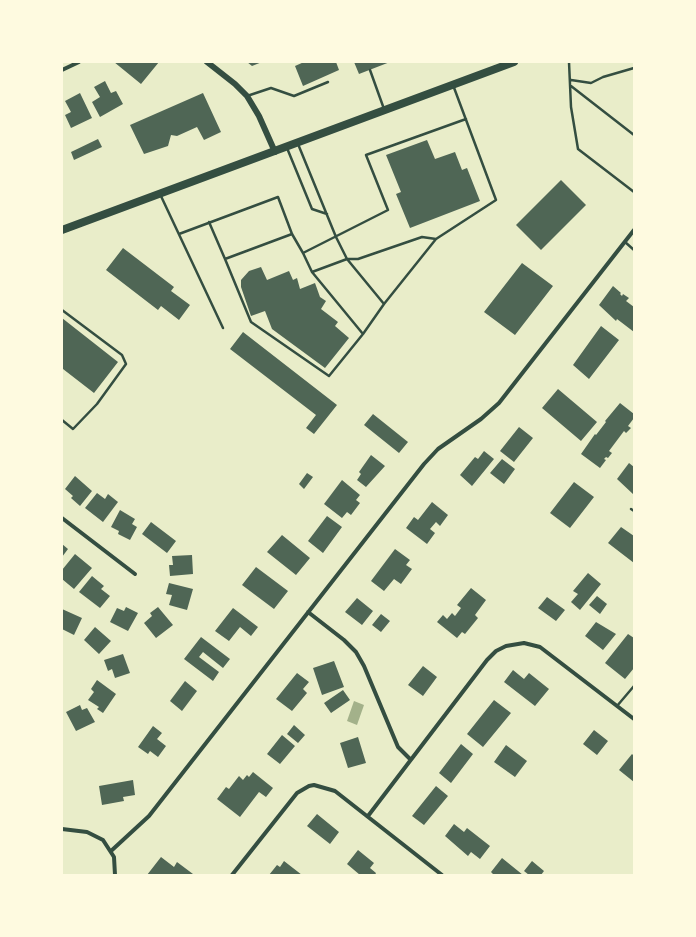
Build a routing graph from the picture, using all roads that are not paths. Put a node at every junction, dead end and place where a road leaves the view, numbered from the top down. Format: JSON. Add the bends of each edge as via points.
{"nodes":[{"id":1,"x":79,"y":62,"type":"edge"},
{"id":2,"x":207,"y":62,"type":"edge"},
{"id":3,"x":514,"y":62,"type":"edge"},
{"id":4,"x":569,"y":62,"type":"edge"},
{"id":5,"x":634,"y":68,"type":"edge"},
{"id":6,"x":62,"y":70,"type":"edge"},
{"id":7,"x":370,"y":70,"type":"dead end"},
{"id":8,"x":571,"y":80,"type":"junction"},
{"id":9,"x":328,"y":82,"type":"dead end"},
{"id":10,"x":453,"y":85,"type":"junction"},
{"id":11,"x":571,"y":86,"type":"junction"},
{"id":12,"x":247,"y":96,"type":"junction"},
{"id":13,"x":385,"y":111,"type":"junction"},
{"id":14,"x":466,"y":119,"type":"junction"},
{"id":15,"x":634,"y":135,"type":"edge"},
{"id":16,"x":298,"y":144,"type":"junction"},
{"id":17,"x":287,"y":148,"type":"junction"},
{"id":18,"x":275,"y":152,"type":"junction"},
{"id":19,"x":634,"y":192,"type":"edge"},
{"id":20,"x":160,"y":194,"type":"junction"},
{"id":21,"x":327,"y":214,"type":"junction"},
{"id":22,"x":209,"y":222,"type":"junction"},
{"id":23,"x":62,"y":230,"type":"edge"},
{"id":24,"x":634,"y":230,"type":"edge"},
{"id":25,"x":179,"y":234,"type":"junction"},
{"id":26,"x":292,"y":234,"type":"junction"},
{"id":27,"x":336,"y":237,"type":"junction"},
{"id":28,"x":436,"y":239,"type":"junction"},
{"id":29,"x":625,"y":242,"type":"junction"},
{"id":30,"x":634,"y":250,"type":"edge"},
{"id":31,"x":303,"y":253,"type":"junction"},
{"id":32,"x":347,"y":258,"type":"junction"},
{"id":33,"x":225,"y":259,"type":"junction"},
{"id":34,"x":312,"y":272,"type":"junction"},
{"id":35,"x":384,"y":304,"type":"junction"},
{"id":36,"x":62,"y":310,"type":"edge"},
{"id":37,"x":223,"y":328,"type":"dead end"},
{"id":38,"x":363,"y":334,"type":"junction"},
{"id":39,"x":62,"y":420,"type":"edge"},
{"id":40,"x":631,"y":509,"type":"dead end"},
{"id":41,"x":634,"y":511,"type":"edge"},
{"id":42,"x":62,"y":518,"type":"edge"},
{"id":43,"x":135,"y":574,"type":"dead end"},
{"id":44,"x":308,"y":612,"type":"junction"},
{"id":45,"x":634,"y":686,"type":"edge"},
{"id":46,"x":617,"y":706,"type":"junction"},
{"id":47,"x":634,"y":719,"type":"edge"},
{"id":48,"x":410,"y":759,"type":"junction"},
{"id":49,"x":368,"y":816,"type":"junction"},
{"id":50,"x":62,"y":829,"type":"edge"},
{"id":51,"x":111,"y":851,"type":"junction"},
{"id":52,"x":115,"y":875,"type":"edge"},
{"id":53,"x":232,"y":875,"type":"edge"},
{"id":54,"x":442,"y":875,"type":"edge"}],
"edges":[{"from":1,"to":6,"type":"street"},
{"from":2,"to":12,"type":"street"},
{"from":3,"to":10,"type":"main road"},
{"from":4,"to":8,"type":"lane"},
{"from":5,"to":8,"type":"lane","via":[[591,83]]},
{"from":7,"to":13,"type":"lane"},
{"from":8,"to":11,"type":"lane"},
{"from":9,"to":12,"type":"lane","via":[[294,96],[271,88]]},
{"from":10,"to":13,"type":"main road"},
{"from":10,"to":14,"type":"lane"},
{"from":11,"to":15,"type":"lane"},
{"from":11,"to":19,"type":"lane","via":[[571,107],[578,149]]},
{"from":12,"to":18,"type":"street"},
{"from":13,"to":16,"type":"main road"},
{"from":14,"to":27,"type":"lane","via":[[366,155],[388,210]]},
{"from":14,"to":28,"type":"lane","via":[[496,200]]},
{"from":16,"to":17,"type":"main road"},
{"from":16,"to":21,"type":"lane"},
{"from":17,"to":18,"type":"main road"},
{"from":17,"to":21,"type":"lane","via":[[312,209]]},
{"from":18,"to":20,"type":"main road"},
{"from":20,"to":23,"type":"main road"},
{"from":20,"to":25,"type":"lane"},
{"from":21,"to":27,"type":"lane"},
{"from":22,"to":25,"type":"lane"},
{"from":22,"to":26,"type":"lane","via":[[278,197]]},
{"from":22,"to":33,"type":"lane"},
{"from":24,"to":29,"type":"street"},
{"from":25,"to":37,"type":"lane"},
{"from":26,"to":31,"type":"lane"},
{"from":26,"to":33,"type":"lane"},
{"from":27,"to":31,"type":"lane"},
{"from":27,"to":32,"type":"lane"},
{"from":28,"to":32,"type":"lane","via":[[422,237],[358,259]]},
{"from":28,"to":35,"type":"lane"},
{"from":29,"to":30,"type":"lane"},
{"from":29,"to":44,"type":"street","via":[[499,403],[438,449]]},
{"from":31,"to":34,"type":"lane"},
{"from":32,"to":34,"type":"lane"},
{"from":32,"to":35,"type":"lane"},
{"from":33,"to":38,"type":"lane","via":[[251,322],[329,376]]},
{"from":34,"to":38,"type":"lane"},
{"from":35,"to":38,"type":"lane"},
{"from":36,"to":39,"type":"lane","via":[[122,355],[126,364],[97,404],[73,429]]},
{"from":40,"to":41,"type":"lane"},
{"from":42,"to":43,"type":"street"},
{"from":44,"to":48,"type":"street","via":[[356,652],[398,747]]},
{"from":44,"to":51,"type":"street","via":[[149,816]]},
{"from":45,"to":46,"type":"lane"},
{"from":46,"to":47,"type":"street"},
{"from":46,"to":48,"type":"street","via":[[546,650],[518,643],[506,646],[491,656]]},
{"from":48,"to":49,"type":"street"},
{"from":49,"to":53,"type":"street","via":[[335,791],[314,785],[303,789],[292,799]]},
{"from":49,"to":54,"type":"street"},
{"from":50,"to":51,"type":"street","via":[[93,834],[103,840]]},
{"from":51,"to":52,"type":"street","via":[[115,862]]}]}
